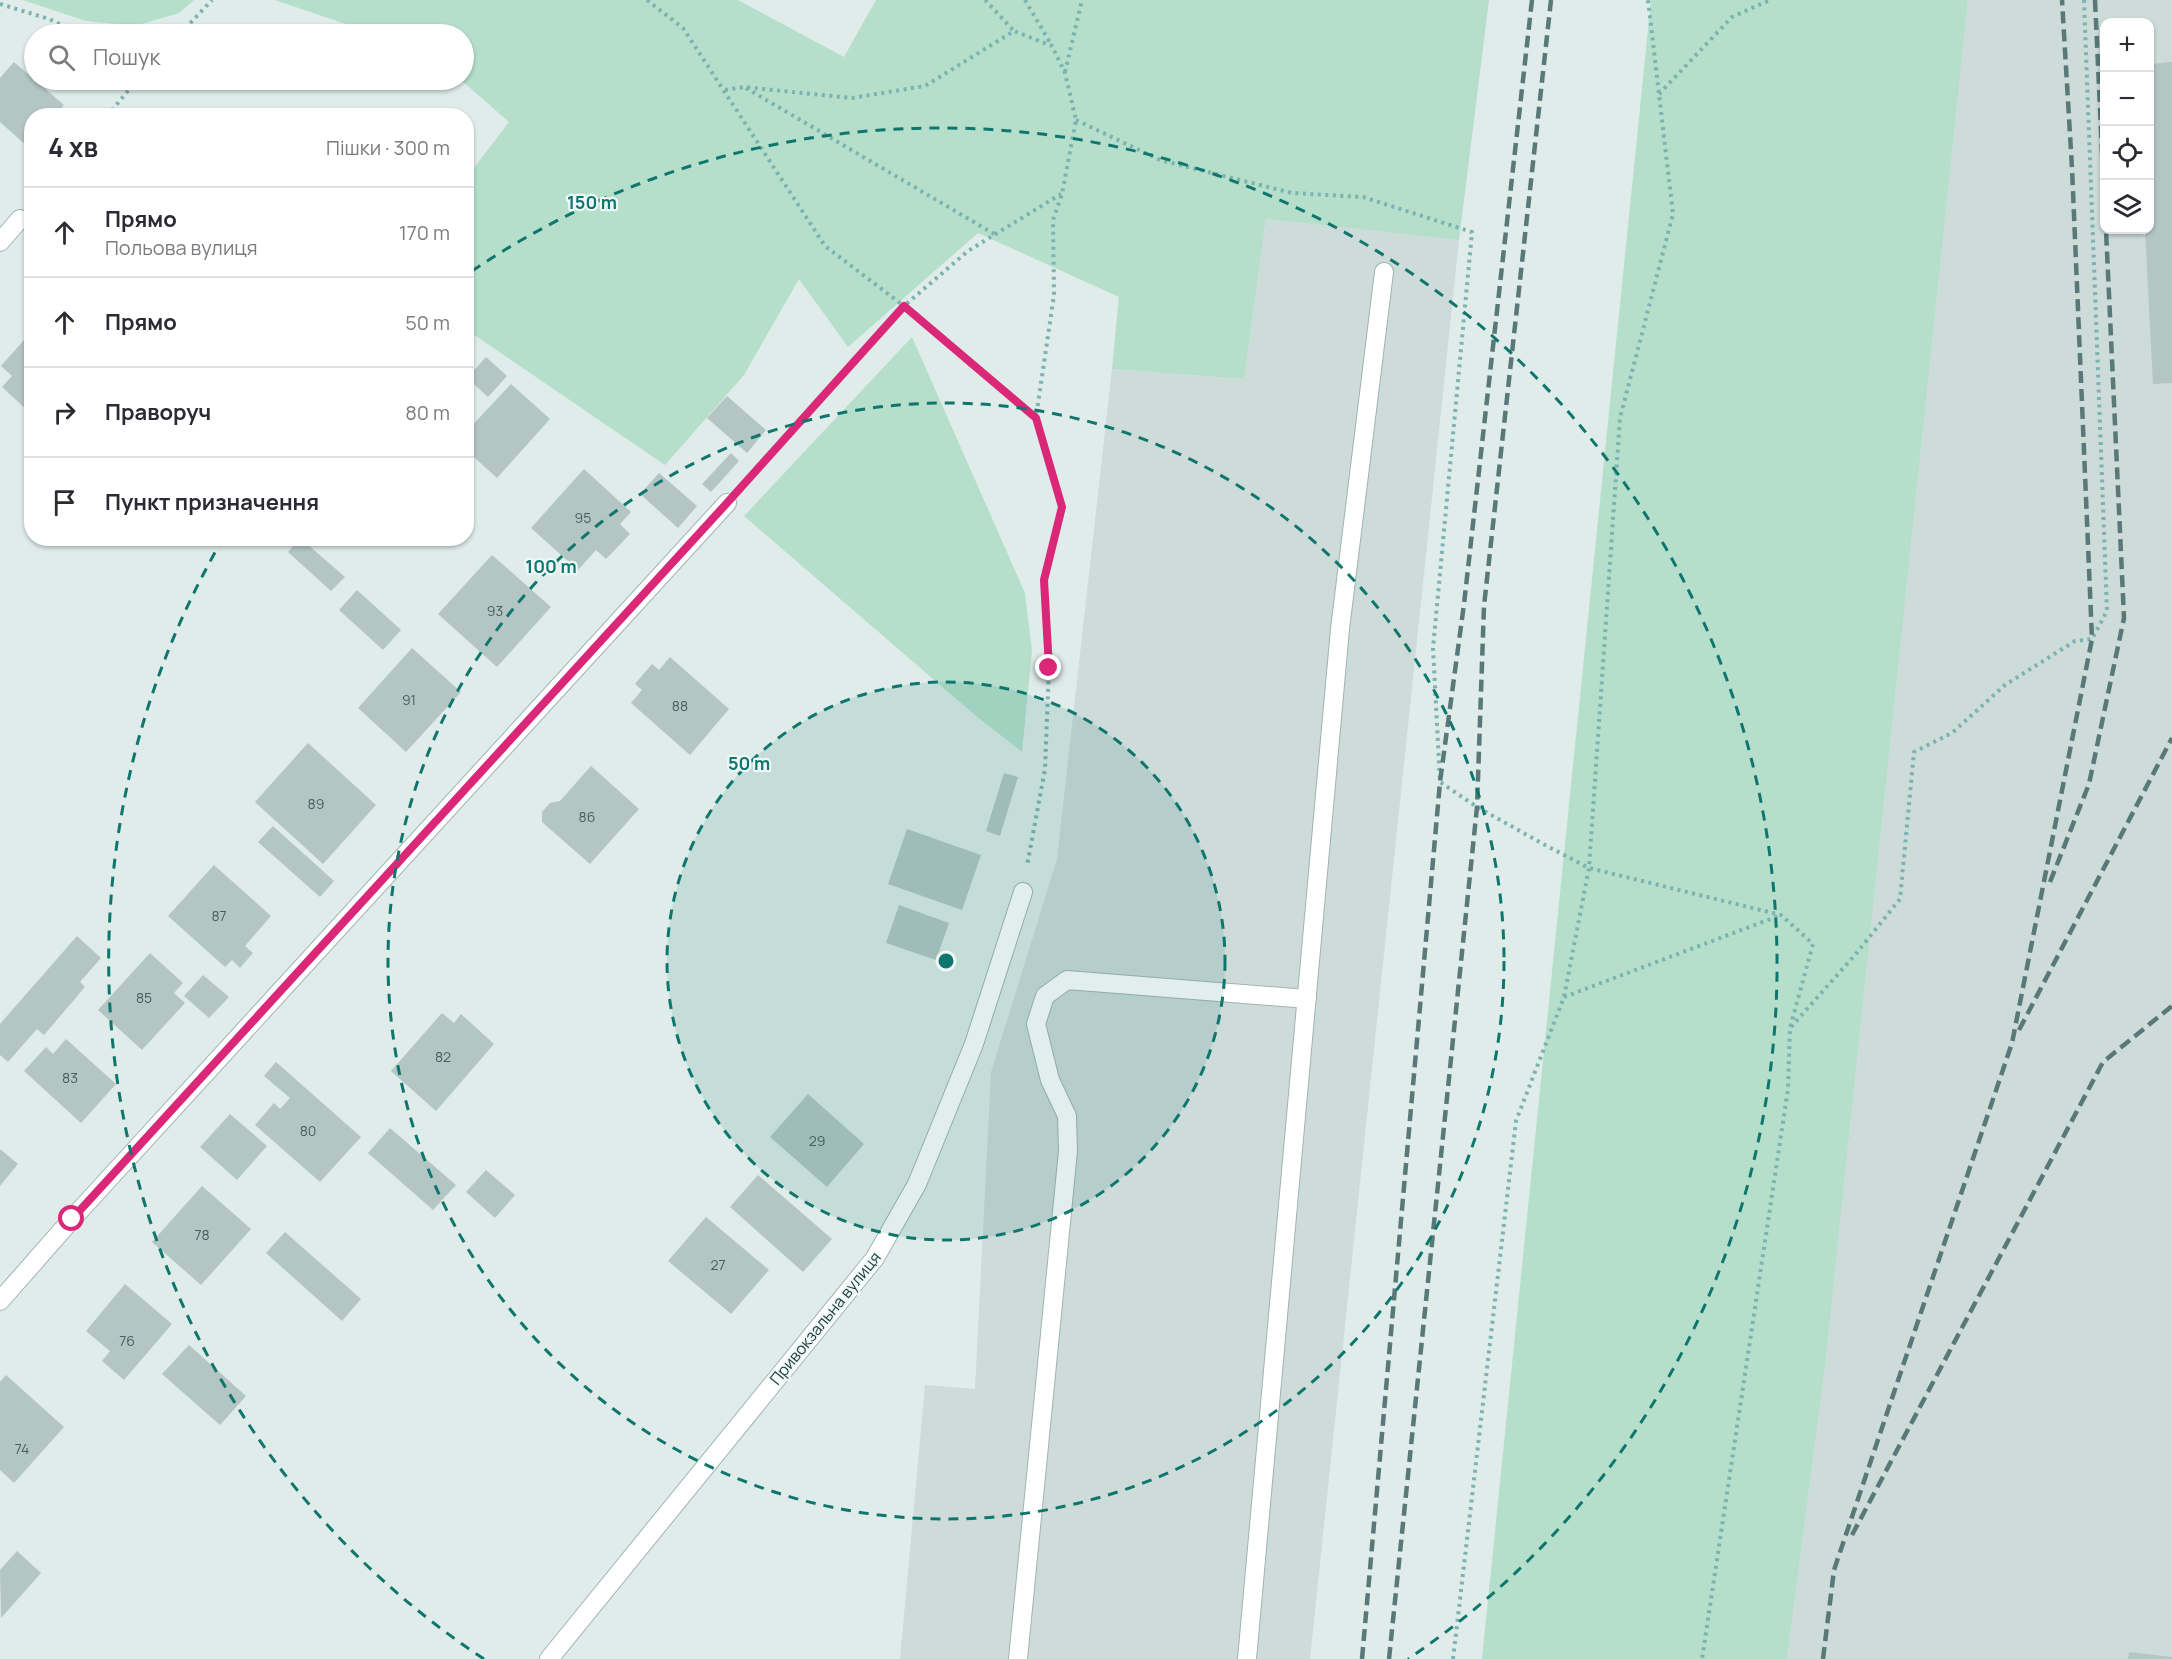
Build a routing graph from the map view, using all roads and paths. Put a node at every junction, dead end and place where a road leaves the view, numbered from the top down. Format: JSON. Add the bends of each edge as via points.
{"nodes":[{"id":1,"x":212,"y":0,"type":"edge"},
{"id":2,"x":647,"y":0,"type":"edge"},
{"id":3,"x":985,"y":0,"type":"edge"},
{"id":4,"x":1025,"y":0,"type":"edge"},
{"id":5,"x":1082,"y":0,"type":"edge"},
{"id":6,"x":1648,"y":0,"type":"edge"},
{"id":7,"x":1770,"y":0,"type":"edge"},
{"id":8,"x":2084,"y":0,"type":"edge"},
{"id":9,"x":0,"y":4,"type":"edge"},
{"id":10,"x":60,"y":24,"type":"edge"},
{"id":11,"x":189,"y":24,"type":"edge"},
{"id":12,"x":1014,"y":31,"type":"junction"},
{"id":13,"x":1052,"y":46,"type":"junction"},
{"id":14,"x":1065,"y":74,"type":"junction"},
{"id":15,"x":744,"y":87,"type":"junction"},
{"id":16,"x":129,"y":90,"type":"edge"},
{"id":17,"x":725,"y":90,"type":"junction"},
{"id":18,"x":1659,"y":95,"type":"junction"},
{"id":19,"x":114,"y":108,"type":"edge"},
{"id":20,"x":1062,"y":194,"type":"junction"},
{"id":21,"x":20,"y":219,"type":"dead end"},
{"id":22,"x":996,"y":235,"type":"junction"},
{"id":23,"x":0,"y":242,"type":"edge"},
{"id":24,"x":1384,"y":272,"type":"dead end"},
{"id":25,"x":904,"y":306,"type":"junction"},
{"id":26,"x":1036,"y":418,"type":"junction"},
{"id":27,"x":727,"y":503,"type":"joint"},
{"id":28,"x":1589,"y":868,"type":"junction"},
{"id":29,"x":1023,"y":892,"type":"joint"},
{"id":30,"x":1781,"y":915,"type":"junction"},
{"id":31,"x":1564,"y":997,"type":"junction"},
{"id":32,"x":1307,"y":999,"type":"junction"},
{"id":33,"x":1790,"y":1028,"type":"junction"},
{"id":34,"x":0,"y":1301,"type":"edge"},
{"id":35,"x":549,"y":1659,"type":"edge"},
{"id":36,"x":1018,"y":1659,"type":"edge"},
{"id":37,"x":1247,"y":1659,"type":"edge"},
{"id":38,"x":1453,"y":1659,"type":"edge"},
{"id":39,"x":1702,"y":1659,"type":"edge"}],
"edges":[{"from":1,"to":11,"type":"path"},
{"from":2,"to":17,"type":"path","via":[[683,28]]},
{"from":3,"to":12,"type":"path"},
{"from":4,"to":13,"type":"path"},
{"from":5,"to":14,"type":"path"},
{"from":6,"to":18,"type":"path"},
{"from":7,"to":18,"type":"path","via":[[1732,17]]},
{"from":8,"to":33,"type":"path","via":[[2108,611],[2092,639],[2075,641],[2005,685],[1952,733],[1914,752],[1900,899]]},
{"from":9,"to":10,"type":"path"},
{"from":12,"to":13,"type":"path"},
{"from":12,"to":15,"type":"path","via":[[925,86],[852,98]]},
{"from":13,"to":14,"type":"path"},
{"from":14,"to":20,"type":"path","via":[[1076,120]]},
{"from":15,"to":17,"type":"path"},
{"from":15,"to":22,"type":"path"},
{"from":16,"to":19,"type":"path"},
{"from":17,"to":25,"type":"path","via":[[825,246]]},
{"from":18,"to":28,"type":"path","via":[[1673,214],[1620,418]]},
{"from":20,"to":22,"type":"path"},
{"from":20,"to":26,"type":"path","via":[[1053,220],[1054,294]]},
{"from":21,"to":23,"type":"street"},
{"from":22,"to":25,"type":"path","via":[[968,251]]},
{"from":24,"to":32,"type":"street","via":[[1340,629]]},
{"from":25,"to":26,"type":"path"},
{"from":25,"to":27,"type":"path"},
{"from":26,"to":29,"type":"path","via":[[1062,507],[1044,580],[1049,668],[1044,769]]},
{"from":27,"to":34,"type":"street"},
{"from":28,"to":30,"type":"path"},
{"from":28,"to":31,"type":"path"},
{"from":29,"to":35,"type":"street","name":"Привокзальна вулиця","via":[[974,1044],[917,1184],[875,1258]]},
{"from":30,"to":31,"type":"path"},
{"from":30,"to":33,"type":"path","via":[[1813,944]]},
{"from":31,"to":38,"type":"path","via":[[1516,1121]]},
{"from":32,"to":36,"type":"street","via":[[1067,980],[1045,996],[1036,1024],[1050,1080],[1067,1116],[1068,1151]]},
{"from":32,"to":37,"type":"street"},
{"from":33,"to":39,"type":"path","via":[[1788,1089]]}]}
